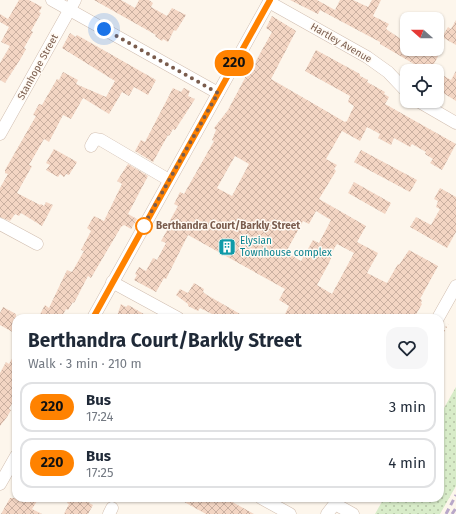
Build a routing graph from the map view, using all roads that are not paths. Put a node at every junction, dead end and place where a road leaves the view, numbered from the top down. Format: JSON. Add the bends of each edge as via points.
{"nodes":[{"id":1,"x":52,"y":0,"type":"edge"},
{"id":2,"x":270,"y":1,"type":"edge"},
{"id":3,"x":73,"y":5,"type":"edge"},
{"id":4,"x":400,"y":85,"type":"edge"},
{"id":5,"x":218,"y":93,"type":"junction"},
{"id":6,"x":431,"y":108,"type":"edge"},
{"id":7,"x":456,"y":122,"type":"edge"},
{"id":8,"x":0,"y":134,"type":"edge"},
{"id":9,"x":92,"y":146,"type":"dead end"},
{"id":10,"x":169,"y":180,"type":"junction"},
{"id":11,"x":0,"y":224,"type":"edge"},
{"id":12,"x":37,"y":244,"type":"dead end"},
{"id":13,"x":112,"y":282,"type":"junction"},
{"id":14,"x":456,"y":286,"type":"edge"},
{"id":15,"x":94,"y":314,"type":"edge"},
{"id":16,"x":171,"y":314,"type":"edge"},
{"id":17,"x":440,"y":314,"type":"edge"},
{"id":18,"x":12,"y":462,"type":"edge"},
{"id":19,"x":2,"y":478,"type":"edge"},
{"id":20,"x":268,"y":502,"type":"edge"},
{"id":21,"x":333,"y":507,"type":"edge"},
{"id":22,"x":290,"y":514,"type":"edge"},
{"id":23,"x":353,"y":514,"type":"edge"}],
"edges":[{"from":1,"to":3,"type":"street"},
{"from":2,"to":4,"type":"street","name":"Hartley Avenue","via":[[368,57]]},
{"from":2,"to":5,"type":"street"},
{"from":3,"to":5,"type":"street"},
{"from":3,"to":8,"type":"street","name":"Stanhope Street"},
{"from":5,"to":10,"type":"street"},
{"from":6,"to":7,"type":"street"},
{"from":9,"to":10,"type":"street","via":[[96,139],[101,140]]},
{"from":10,"to":13,"type":"street"},
{"from":11,"to":12,"type":"street"},
{"from":13,"to":15,"type":"street"},
{"from":13,"to":16,"type":"street"},
{"from":14,"to":17,"type":"street"},
{"from":18,"to":19,"type":"street"},
{"from":20,"to":22,"type":"street"},
{"from":21,"to":23,"type":"street"}]}
